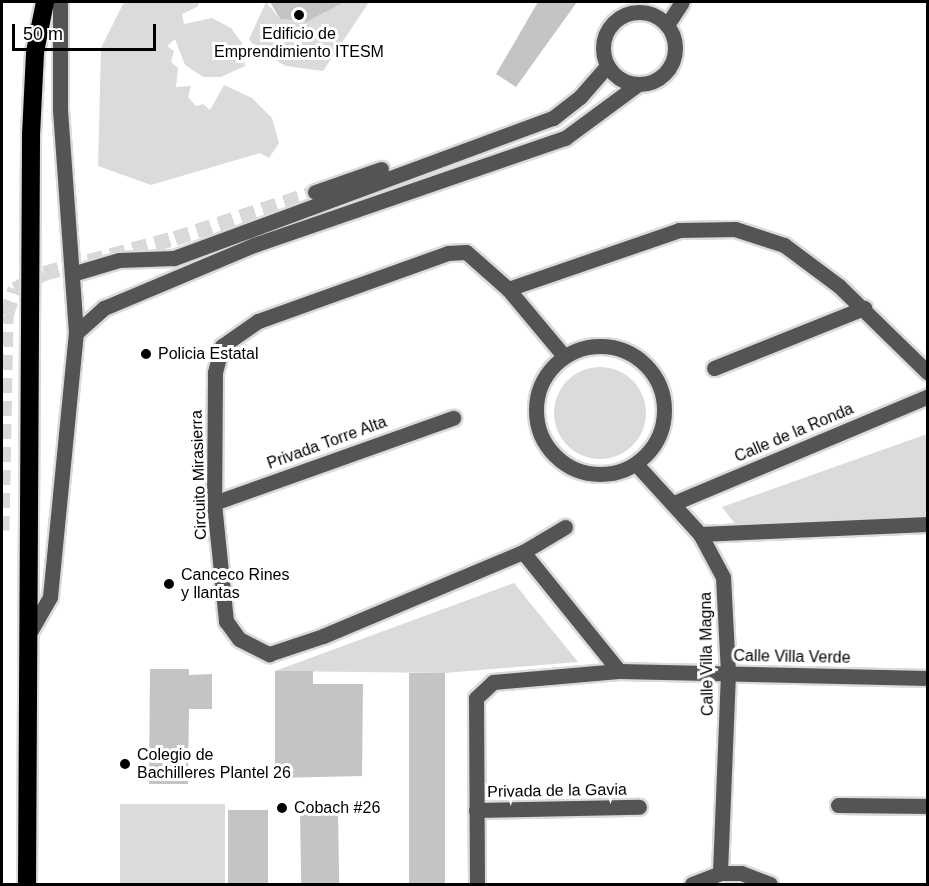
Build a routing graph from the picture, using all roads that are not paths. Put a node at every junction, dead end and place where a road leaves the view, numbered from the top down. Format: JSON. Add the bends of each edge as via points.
{"nodes":[{"id":1,"x":45,"y":2,"type":"edge"},
{"id":2,"x":60,"y":2,"type":"edge"},
{"id":3,"x":682,"y":2,"type":"edge"},
{"id":4,"x":639,"y":6,"type":"edge"},
{"id":5,"x":668,"y":25,"type":"junction"},
{"id":6,"x":607,"y":66,"type":"junction"},
{"id":7,"x":637,"y":84,"type":"junction"},
{"id":8,"x":553,"y":118,"type":"junction"},
{"id":9,"x":565,"y":138,"type":"junction"},
{"id":10,"x":411,"y":168,"type":"junction"},
{"id":11,"x":315,"y":192,"type":"tunnel mouth"},
{"id":12,"x":72,"y":274,"type":"junction"},
{"id":13,"x":508,"y":288,"type":"junction"},
{"id":14,"x":864,"y":308,"type":"junction"},
{"id":15,"x":76,"y":333,"type":"junction"},
{"id":16,"x":564,"y":357,"type":"junction"},
{"id":17,"x":714,"y":368,"type":"dead end"},
{"id":18,"x":927,"y":373,"type":"edge"},
{"id":19,"x":927,"y":396,"type":"edge"},
{"id":20,"x":453,"y":418,"type":"dead end"},
{"id":21,"x":636,"y":464,"type":"junction"},
{"id":22,"x":214,"y":503,"type":"junction"},
{"id":23,"x":674,"y":503,"type":"junction"},
{"id":24,"x":927,"y":524,"type":"edge"},
{"id":25,"x":564,"y":527,"type":"dead end"},
{"id":26,"x":700,"y":534,"type":"junction"},
{"id":27,"x":523,"y":552,"type":"junction"},
{"id":28,"x":26,"y":640,"type":"junction"},
{"id":29,"x":619,"y":671,"type":"junction"},
{"id":30,"x":728,"y":673,"type":"junction"},
{"id":31,"x":927,"y":678,"type":"edge"},
{"id":32,"x":838,"y":805,"type":"dead end"},
{"id":33,"x":927,"y":806,"type":"edge"},
{"id":34,"x":639,"y":807,"type":"dead end"},
{"id":35,"x":476,"y":810,"type":"junction"},
{"id":36,"x":720,"y":873,"type":"junction"},
{"id":37,"x":27,"y":885,"type":"edge"},
{"id":38,"x":477,"y":885,"type":"edge"},
{"id":39,"x":692,"y":885,"type":"edge"},
{"id":40,"x":770,"y":885,"type":"edge"}],
"edges":[{"from":1,"to":28,"type":"highway","via":[[35,52],[31,135]]},
{"from":2,"to":12,"type":"street","via":[[60,109]]},
{"from":3,"to":5,"type":"street"},
{"from":4,"to":5,"type":"street"},
{"from":4,"to":6,"type":"street","via":[[607,30],[603,41]]},
{"from":5,"to":7,"type":"street","via":[[675,47],[669,69],[650,83]]},
{"from":6,"to":7,"type":"street","via":[[614,75]]},
{"from":6,"to":8,"type":"street","via":[[580,98]]},
{"from":7,"to":9,"type":"street"},
{"from":8,"to":9,"type":"street"},
{"from":8,"to":10,"type":"street"},
{"from":9,"to":15,"type":"street","via":[[254,245],[104,308]]},
{"from":10,"to":11,"type":"street","via":[[379,170]]},
{"from":10,"to":12,"type":"street","via":[[174,258],[119,260]]},
{"from":12,"to":15,"type":"street"},
{"from":13,"to":14,"type":"street","via":[[678,230],[735,229],[784,244]]},
{"from":13,"to":16,"type":"street"},
{"from":13,"to":22,"type":"street","name":"Circuito Mirasierra","via":[[466,252],[448,253],[258,321],[222,346],[215,373]]},
{"from":14,"to":17,"type":"street"},
{"from":14,"to":18,"type":"street"},
{"from":15,"to":28,"type":"street","via":[[52,587]]},
{"from":16,"to":21,"type":"street","via":[[583,348],[603,345],[640,359],[654,374],[662,392],[663,422],[651,450]]},
{"from":16,"to":21,"type":"street","via":[[548,372],[538,392],[537,426],[549,452],[577,471],[593,475],[616,473]]},
{"from":19,"to":23,"type":"street","name":"Calle de la Ronda"},
{"from":20,"to":22,"type":"street","name":"Privada Torre Alta"},
{"from":21,"to":23,"type":"street","name":"Calle Villa Magna"},
{"from":22,"to":27,"type":"street","name":"Circuito Mirasierra","via":[[226,621],[239,639],[269,654],[323,636]]},
{"from":23,"to":26,"type":"street","name":"Calle Villa Magna"},
{"from":24,"to":26,"type":"street"},
{"from":25,"to":27,"type":"street","name":"Circuito Mirasierra"},
{"from":26,"to":30,"type":"street","name":"Calle Villa Magna","via":[[723,577]]},
{"from":27,"to":29,"type":"street"},
{"from":28,"to":37,"type":"highway"},
{"from":29,"to":30,"type":"street","name":"Calle Villa Verde"},
{"from":29,"to":35,"type":"street","via":[[493,681],[476,698]]},
{"from":30,"to":31,"type":"street","name":"Calle Villa Verde"},
{"from":30,"to":36,"type":"street","name":"Calle Villa Magna"},
{"from":32,"to":33,"type":"street"},
{"from":34,"to":35,"type":"street","name":"Privada de la Gavia"},
{"from":35,"to":38,"type":"street"},
{"from":36,"to":39,"type":"street"},
{"from":36,"to":40,"type":"street","via":[[741,873]]}]}
